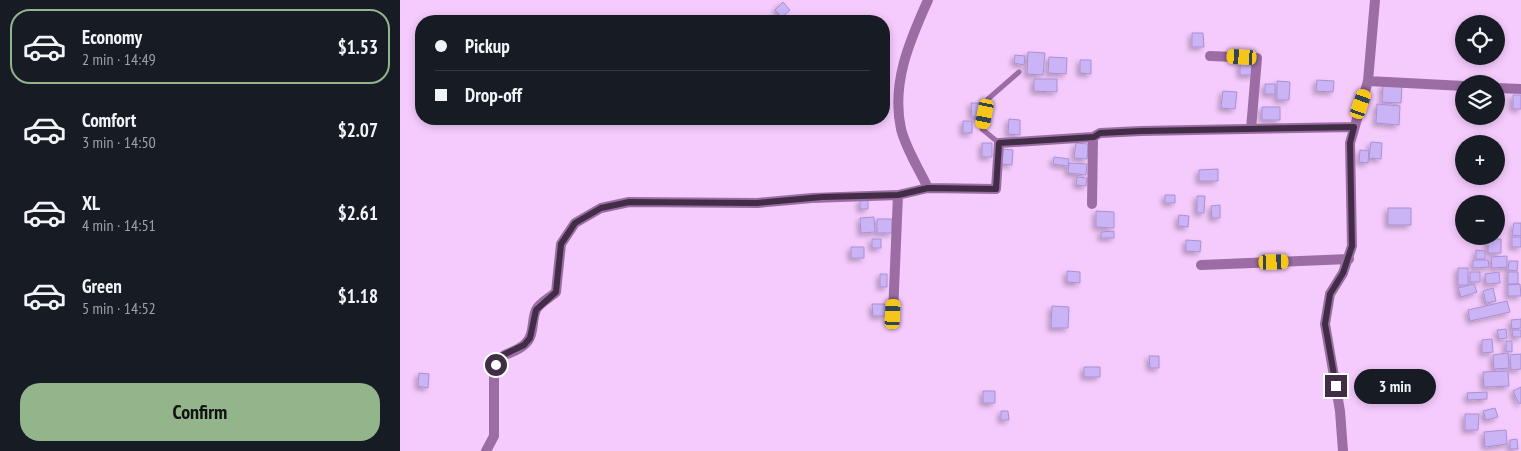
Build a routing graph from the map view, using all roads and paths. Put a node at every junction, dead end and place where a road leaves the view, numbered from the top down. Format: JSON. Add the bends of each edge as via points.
{"nodes":[{"id":1,"x":928,"y":0,"type":"edge"},
{"id":2,"x":1375,"y":0,"type":"edge"},
{"id":3,"x":1210,"y":56,"type":"dead end"},
{"id":4,"x":1019,"y":72,"type":"dead end"},
{"id":5,"x":1368,"y":81,"type":"junction"},
{"id":6,"x":1455,"y":86,"type":"edge"},
{"id":7,"x":1505,"y":88,"type":"edge"},
{"id":8,"x":1521,"y":89,"type":"edge"},
{"id":9,"x":1354,"y":127,"type":"junction"},
{"id":10,"x":1251,"y":129,"type":"junction"},
{"id":11,"x":1094,"y":137,"type":"junction"},
{"id":12,"x":999,"y":143,"type":"junction"},
{"id":13,"x":928,"y":188,"type":"junction"},
{"id":14,"x":898,"y":195,"type":"junction"},
{"id":15,"x":1092,"y":204,"type":"dead end"},
{"id":16,"x":1349,"y":259,"type":"junction"},
{"id":17,"x":1201,"y":265,"type":"dead end"},
{"id":18,"x":893,"y":314,"type":"dead end"},
{"id":19,"x":486,"y":451,"type":"edge"},
{"id":20,"x":1343,"y":451,"type":"edge"}],
"edges":[{"from":1,"to":13,"type":"street","via":[[903,63],[899,111],[901,130]]},
{"from":2,"to":5,"type":"street"},
{"from":3,"to":10,"type":"street","via":[[1257,58]]},
{"from":4,"to":12,"type":"lane","via":[[988,99],[982,129]]},
{"from":5,"to":6,"type":"street"},
{"from":5,"to":9,"type":"street"},
{"from":7,"to":8,"type":"street"},
{"from":9,"to":10,"type":"street"},
{"from":9,"to":16,"type":"street","via":[[1350,143],[1352,246]]},
{"from":10,"to":11,"type":"street","via":[[1133,131],[1100,133]]},
{"from":11,"to":12,"type":"street"},
{"from":11,"to":15,"type":"street"},
{"from":12,"to":13,"type":"street","via":[[996,189]]},
{"from":13,"to":14,"type":"street"},
{"from":14,"to":18,"type":"street"},
{"from":14,"to":19,"type":"street","via":[[757,203],[629,202],[601,208],[587,215],[575,223],[561,244],[556,292],[536,310],[530,338],[524,345],[501,356],[496,365],[494,436]]},
{"from":16,"to":17,"type":"street"},
{"from":16,"to":20,"type":"street","via":[[1330,294],[1325,324],[1340,411]]}]}
